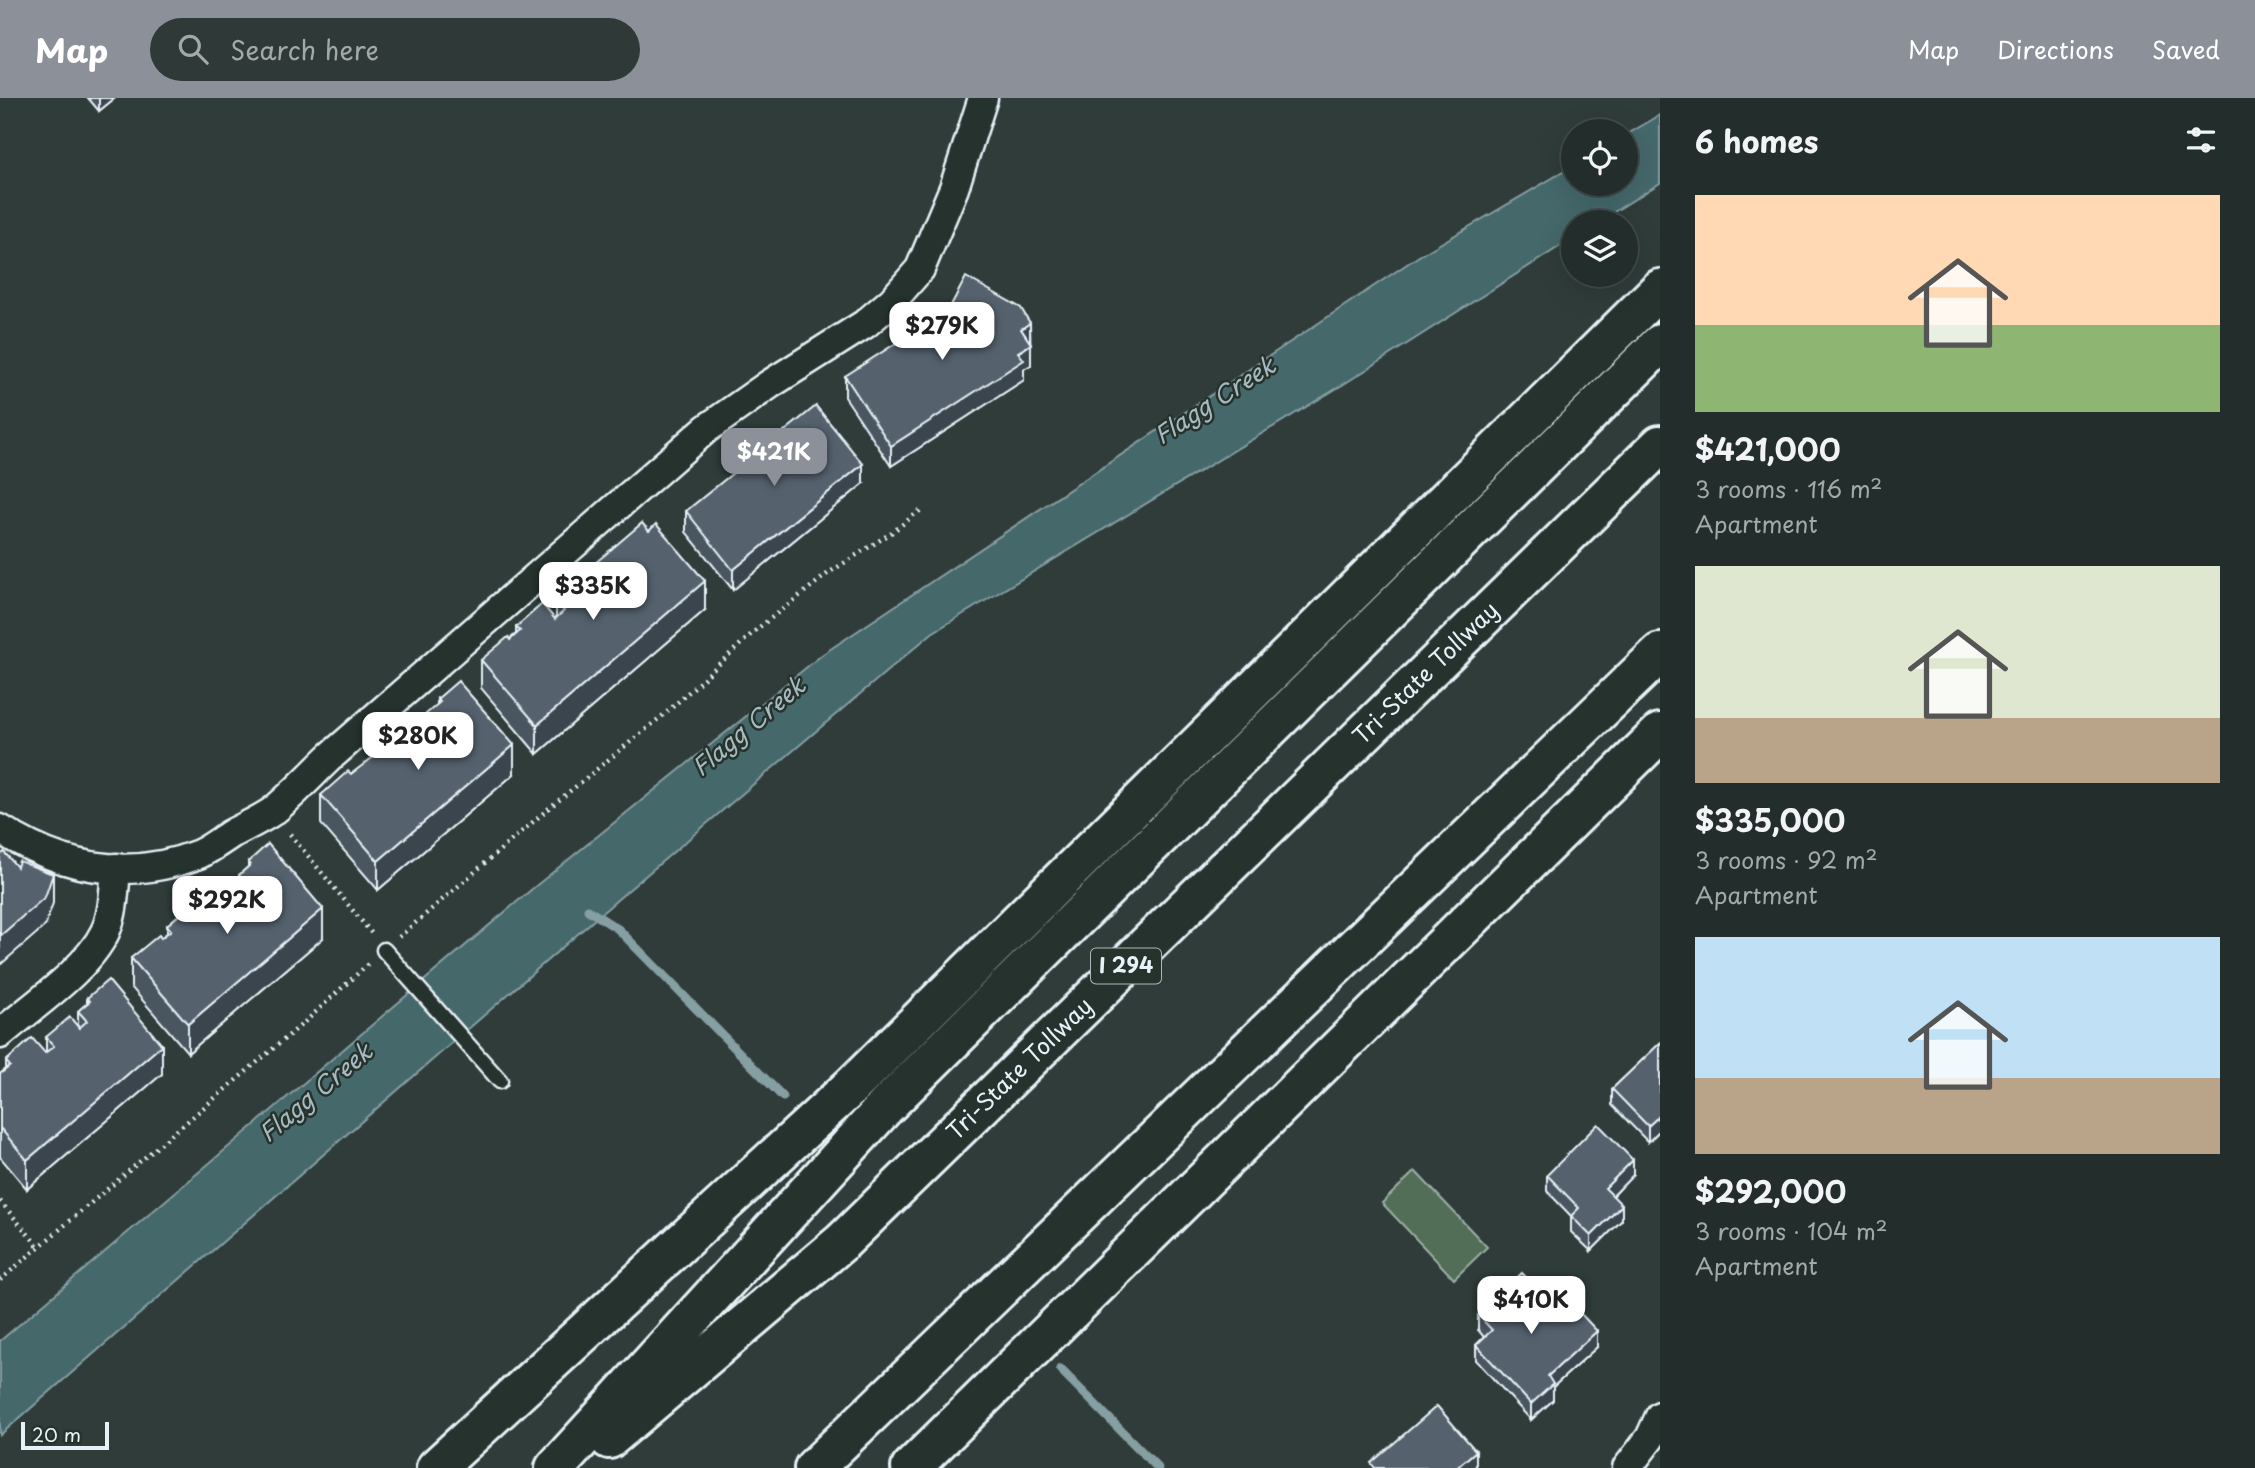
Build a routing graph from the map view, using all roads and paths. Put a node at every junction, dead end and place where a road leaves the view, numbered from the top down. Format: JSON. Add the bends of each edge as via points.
{"nodes":[{"id":1,"x":983,"y":98,"type":"edge"},
{"id":2,"x":1660,"y":289,"type":"edge"},
{"id":3,"x":1660,"y":344,"type":"edge"},
{"id":4,"x":1660,"y":445,"type":"edge"},
{"id":5,"x":921,"y":510,"type":"dead end"},
{"id":6,"x":1660,"y":653,"type":"edge"},
{"id":7,"x":1660,"y":733,"type":"edge"},
{"id":8,"x":272,"y":812,"type":"junction"},
{"id":9,"x":0,"y":829,"type":"edge"},
{"id":10,"x":116,"y":868,"type":"junction"},
{"id":11,"x":384,"y":950,"type":"junction"},
{"id":12,"x":0,"y":1034,"type":"edge"},
{"id":13,"x":500,"y":1080,"type":"dead end"},
{"id":14,"x":0,"y":1201,"type":"edge"},
{"id":15,"x":39,"y":1247,"type":"junction"},
{"id":16,"x":0,"y":1280,"type":"edge"},
{"id":17,"x":1660,"y":1416,"type":"edge"},
{"id":18,"x":436,"y":1468,"type":"edge"},
{"id":19,"x":555,"y":1468,"type":"edge"},
{"id":20,"x":574,"y":1468,"type":"edge"},
{"id":21,"x":814,"y":1468,"type":"edge"},
{"id":22,"x":911,"y":1468,"type":"edge"},
{"id":23,"x":1627,"y":1468,"type":"edge"}],
"edges":[{"from":1,"to":8,"type":"street","via":[[954,188],[920,269],[892,301],[865,324],[706,429]]},
{"from":2,"to":18,"type":"highway","via":[[853,1085]]},
{"from":3,"to":19,"type":"highway","via":[[887,1105]]},
{"from":4,"to":20,"type":"highway","name":"Tri-State Tollway","number":"I 294","via":[[842,1242]]},
{"from":5,"to":11,"type":"path","via":[[757,629],[667,712]]},
{"from":6,"to":21,"type":"highway"},
{"from":7,"to":22,"type":"highway"},
{"from":8,"to":10,"type":"street","via":[[201,853],[170,863]]},
{"from":8,"to":11,"type":"path"},
{"from":9,"to":10,"type":"street","via":[[62,860]]},
{"from":10,"to":12,"type":"street","via":[[113,906],[104,933],[85,960]]},
{"from":11,"to":13,"type":"lane"},
{"from":11,"to":15,"type":"path"},
{"from":14,"to":15,"type":"path"},
{"from":15,"to":16,"type":"path"},
{"from":17,"to":23,"type":"street"}]}
